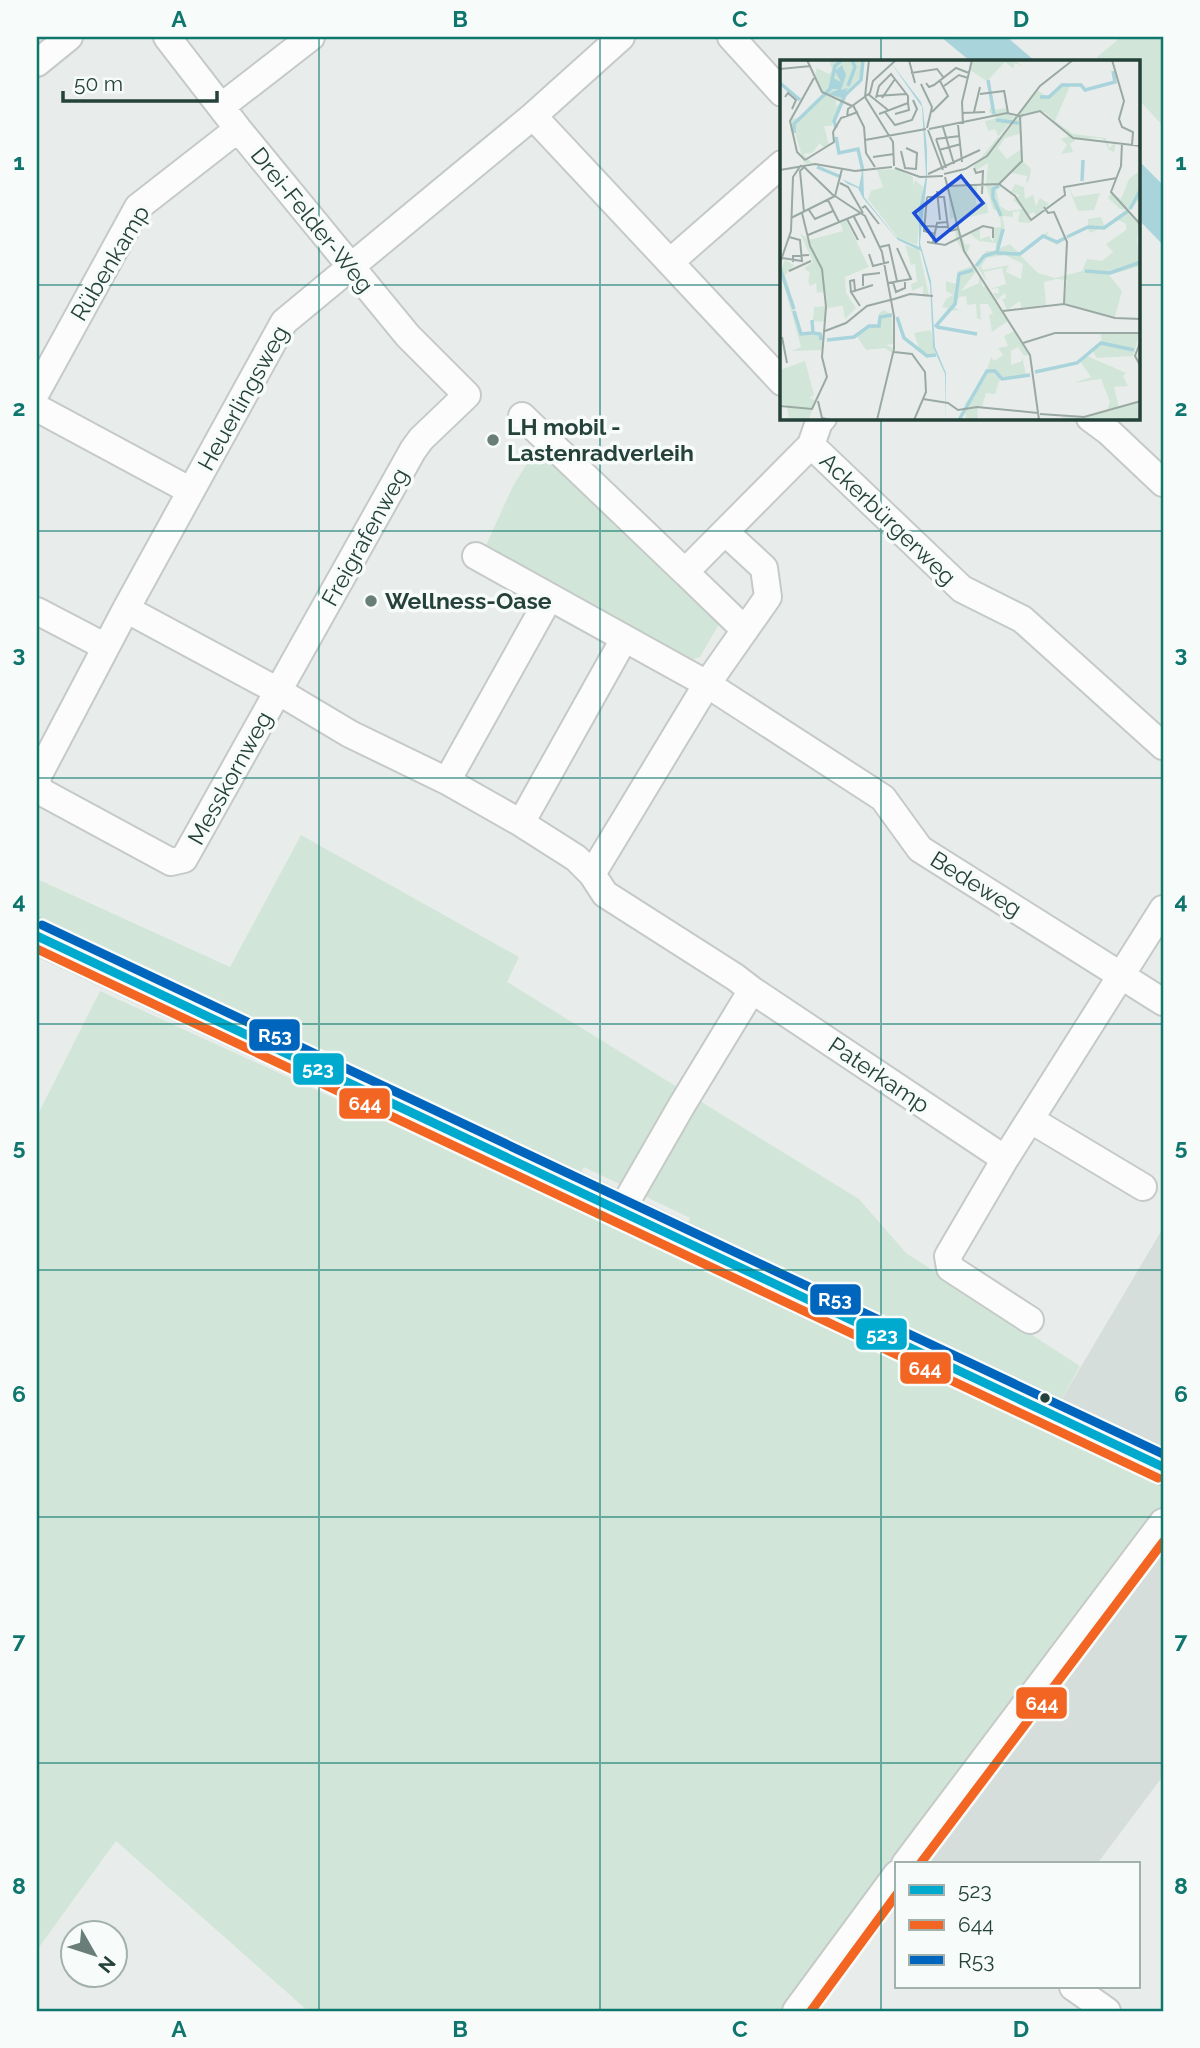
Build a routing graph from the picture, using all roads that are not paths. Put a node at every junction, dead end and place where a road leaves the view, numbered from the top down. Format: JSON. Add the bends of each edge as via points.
{"nodes":[{"id":1,"x":68,"y":37,"type":"edge"},
{"id":2,"x":167,"y":37,"type":"edge"},
{"id":3,"x":311,"y":37,"type":"edge"},
{"id":4,"x":621,"y":37,"type":"edge"},
{"id":5,"x":731,"y":37,"type":"edge"},
{"id":6,"x":37,"y":63,"type":"edge"},
{"id":7,"x":780,"y":91,"type":"edge"},
{"id":8,"x":222,"y":106,"type":"junction"},
{"id":9,"x":533,"y":116,"type":"junction"},
{"id":10,"x":238,"y":129,"type":"junction"},
{"id":11,"x":780,"y":166,"type":"edge"},
{"id":12,"x":670,"y":262,"type":"junction"},
{"id":13,"x":350,"y":267,"type":"junction"},
{"id":14,"x":780,"y":380,"type":"edge"},
{"id":15,"x":37,"y":391,"type":"edge"},
{"id":16,"x":467,"y":395,"type":"joint"},
{"id":17,"x":37,"y":408,"type":"edge"},
{"id":18,"x":522,"y":416,"type":"dead end"},
{"id":19,"x":1093,"y":420,"type":"edge"},
{"id":20,"x":817,"y":426,"type":"edge"},
{"id":21,"x":1163,"y":483,"type":"edge"},
{"id":22,"x":191,"y":491,"type":"junction"},
{"id":23,"x":726,"y":533,"type":"junction"},
{"id":24,"x":476,"y":556,"type":"dead end"},
{"id":25,"x":685,"y":572,"type":"junction"},
{"id":26,"x":550,"y":598,"type":"junction"},
{"id":27,"x":126,"y":609,"type":"junction"},
{"id":28,"x":37,"y":611,"type":"edge"},
{"id":29,"x":745,"y":630,"type":"junction"},
{"id":30,"x":624,"y":639,"type":"junction"},
{"id":31,"x":106,"y":647,"type":"junction"},
{"id":32,"x":707,"y":684,"type":"junction"},
{"id":33,"x":278,"y":691,"type":"junction"},
{"id":34,"x":1163,"y":746,"type":"edge"},
{"id":35,"x":37,"y":779,"type":"edge"},
{"id":36,"x":447,"y":781,"type":"junction"},
{"id":37,"x":521,"y":823,"type":"junction"},
{"id":38,"x":592,"y":874,"type":"junction"},
{"id":39,"x":1163,"y":909,"type":"edge"},
{"id":40,"x":37,"y":936,"type":"edge"},
{"id":41,"x":1121,"y":975,"type":"junction"},
{"id":42,"x":752,"y":990,"type":"junction"},
{"id":43,"x":1163,"y":1002,"type":"edge"},
{"id":44,"x":1031,"y":1120,"type":"junction"},
{"id":45,"x":1005,"y":1159,"type":"junction"},
{"id":46,"x":1143,"y":1187,"type":"dead end"},
{"id":47,"x":621,"y":1211,"type":"junction"},
{"id":48,"x":1030,"y":1320,"type":"dead end"},
{"id":49,"x":1163,"y":1467,"type":"edge"},
{"id":50,"x":1163,"y":1521,"type":"edge"},
{"id":51,"x":907,"y":1862,"type":"edge"},
{"id":52,"x":895,"y":1877,"type":"edge"},
{"id":53,"x":796,"y":2011,"type":"edge"}],
"edges":[{"from":1,"to":6,"type":"street"},
{"from":2,"to":8,"type":"street","name":"Drei-Felder-Weg"},
{"from":3,"to":8,"type":"street"},
{"from":4,"to":9,"type":"street","name":"Heuerlingsweg"},
{"from":5,"to":7,"type":"street"},
{"from":8,"to":10,"type":"street","name":"Drei-Felder-Weg"},
{"from":9,"to":12,"type":"street"},
{"from":9,"to":13,"type":"street","name":"Heuerlingsweg"},
{"from":10,"to":13,"type":"street","name":"Drei-Felder-Weg"},
{"from":10,"to":15,"type":"street","name":"Rübenkamp","via":[[138,207]]},
{"from":11,"to":12,"type":"street"},
{"from":12,"to":14,"type":"street"},
{"from":13,"to":16,"type":"street","name":"Drei-Felder-Weg","via":[[408,336]]},
{"from":13,"to":22,"type":"street","name":"Heuerlingsweg","via":[[284,322]]},
{"from":16,"to":33,"type":"street","name":"Freigrafenweg","via":[[413,450]]},
{"from":17,"to":22,"type":"street"},
{"from":18,"to":25,"type":"street"},
{"from":19,"to":21,"type":"street"},
{"from":20,"to":23,"type":"street"},
{"from":20,"to":34,"type":"street","name":"Ackerbürgerweg","via":[[962,589],[1021,618]]},
{"from":22,"to":27,"type":"street","name":"Heuerlingsweg"},
{"from":23,"to":25,"type":"street"},
{"from":23,"to":29,"type":"street","via":[[764,568],[768,597]]},
{"from":24,"to":26,"type":"street"},
{"from":25,"to":29,"type":"street"},
{"from":26,"to":30,"type":"street"},
{"from":26,"to":36,"type":"street"},
{"from":27,"to":31,"type":"street"},
{"from":27,"to":33,"type":"street"},
{"from":28,"to":31,"type":"street"},
{"from":29,"to":32,"type":"street"},
{"from":30,"to":32,"type":"street"},
{"from":30,"to":37,"type":"street"},
{"from":31,"to":35,"type":"street","name":"Messkornweg"},
{"from":32,"to":38,"type":"street"},
{"from":32,"to":41,"type":"street","name":"Bedeweg","via":[[883,798],[920,849]]},
{"from":33,"to":35,"type":"street","name":"Messkornweg","via":[[184,859],[171,862],[40,791]]},
{"from":33,"to":36,"type":"street","name":"Paterkamp","via":[[350,734]]},
{"from":36,"to":37,"type":"street","name":"Paterkamp"},
{"from":37,"to":38,"type":"street","name":"Paterkamp","via":[[576,858]]},
{"from":38,"to":42,"type":"street","name":"Paterkamp","via":[[605,894]]},
{"from":39,"to":41,"type":"street"},
{"from":40,"to":47,"type":"main road"},
{"from":41,"to":43,"type":"street"},
{"from":41,"to":44,"type":"street"},
{"from":42,"to":45,"type":"street","name":"Paterkamp"},
{"from":42,"to":47,"type":"street"},
{"from":44,"to":45,"type":"street"},
{"from":44,"to":46,"type":"street"},
{"from":45,"to":48,"type":"street","via":[[948,1256],[950,1268]]},
{"from":47,"to":49,"type":"main road"},
{"from":50,"to":51,"type":"street"},
{"from":52,"to":53,"type":"street"}]}
